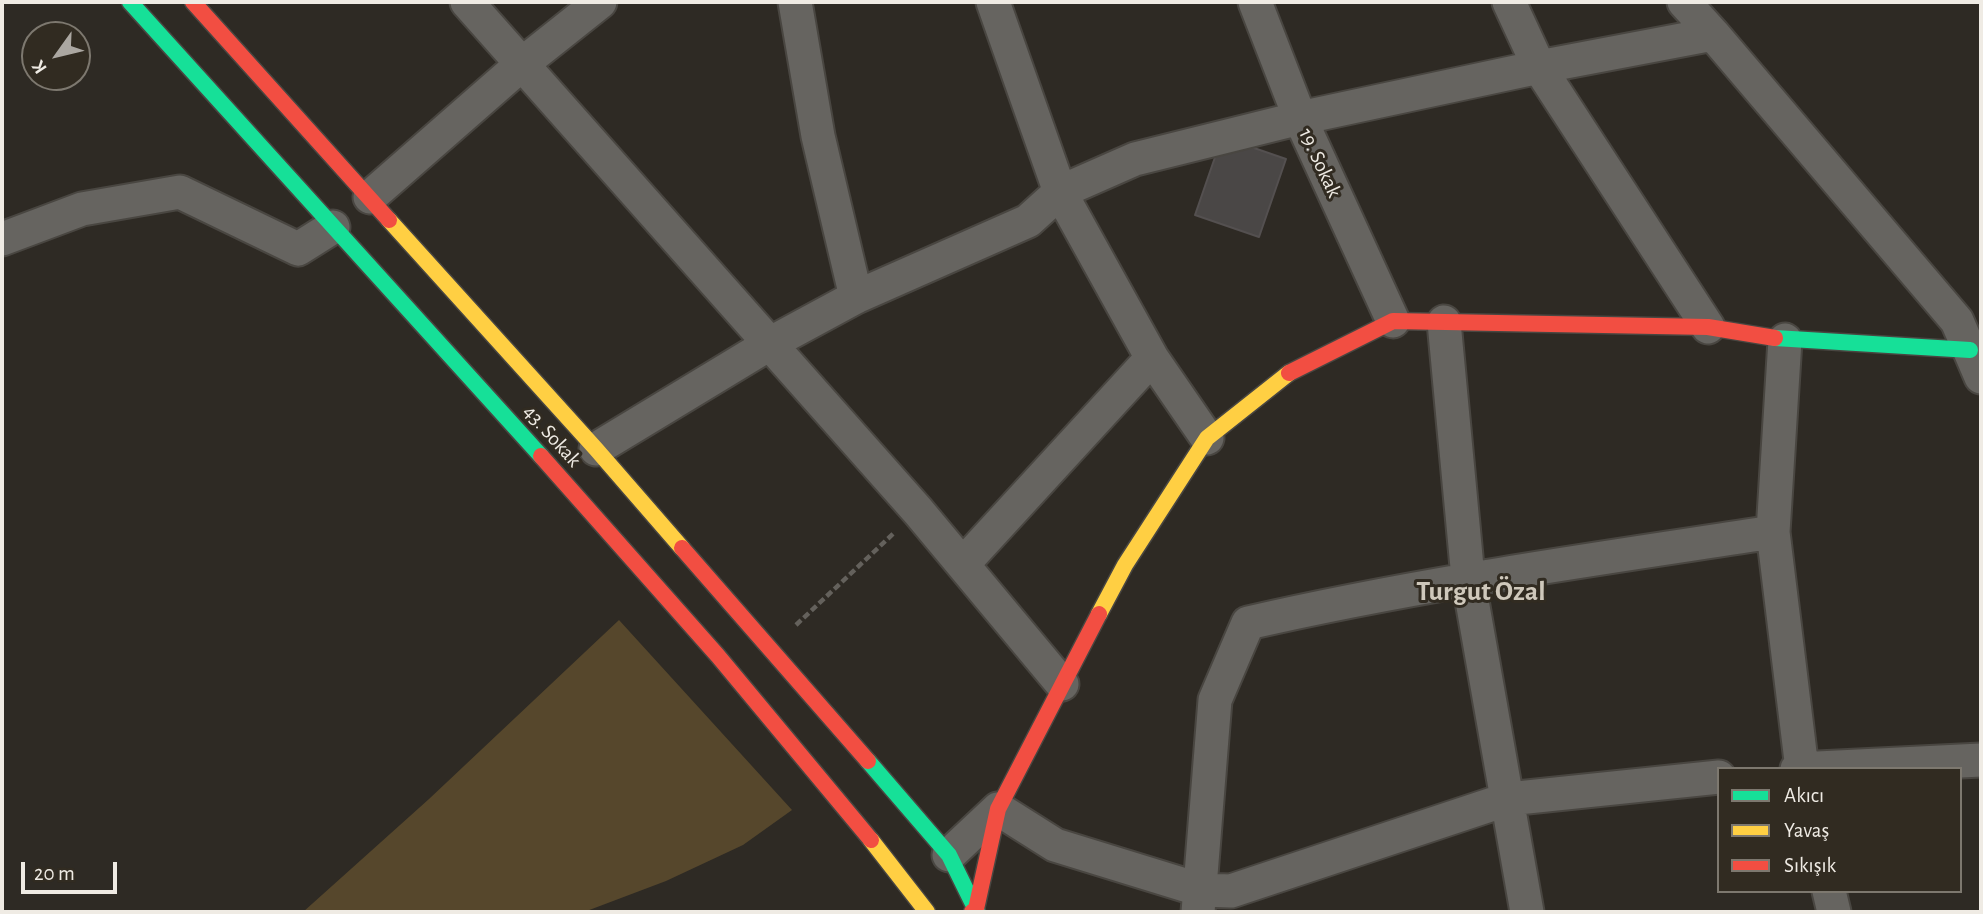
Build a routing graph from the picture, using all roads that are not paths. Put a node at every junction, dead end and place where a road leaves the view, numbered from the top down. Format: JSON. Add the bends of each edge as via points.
{"nodes":[{"id":1,"x":130,"y":2,"type":"edge"},
{"id":2,"x":193,"y":2,"type":"edge"},
{"id":3,"x":467,"y":2,"type":"edge"},
{"id":4,"x":600,"y":2,"type":"edge"},
{"id":5,"x":795,"y":2,"type":"edge"},
{"id":6,"x":993,"y":2,"type":"edge"},
{"id":7,"x":1255,"y":2,"type":"edge"},
{"id":8,"x":1509,"y":2,"type":"edge"},
{"id":9,"x":1684,"y":2,"type":"edge"},
{"id":10,"x":1713,"y":33,"type":"junction"},
{"id":11,"x":522,"y":64,"type":"junction"},
{"id":12,"x":1539,"y":67,"type":"junction"},
{"id":13,"x":1300,"y":118,"type":"junction"},
{"id":14,"x":1060,"y":192,"type":"junction"},
{"id":15,"x":365,"y":201,"type":"junction"},
{"id":16,"x":338,"y":224,"type":"junction"},
{"id":17,"x":2,"y":239,"type":"edge"},
{"id":18,"x":856,"y":297,"type":"junction"},
{"id":19,"x":1393,"y":321,"type":"junction"},
{"id":20,"x":1444,"y":322,"type":"junction"},
{"id":21,"x":1708,"y":327,"type":"junction"},
{"id":22,"x":1785,"y":340,"type":"junction"},
{"id":23,"x":771,"y":343,"type":"junction"},
{"id":24,"x":1152,"y":358,"type":"junction"},
{"id":25,"x":1975,"y":364,"type":"edge"},
{"id":26,"x":1207,"y":438,"type":"junction"},
{"id":27,"x":592,"y":453,"type":"junction"},
{"id":28,"x":1773,"y":532,"type":"junction"},
{"id":29,"x":963,"y":564,"type":"junction"},
{"id":30,"x":1468,"y":578,"type":"junction"},
{"id":31,"x":1062,"y":684,"type":"junction"},
{"id":32,"x":1981,"y":760,"type":"edge"},
{"id":33,"x":1802,"y":767,"type":"edge"},
{"id":34,"x":1824,"y":767,"type":"edge"},
{"id":35,"x":1717,"y":777,"type":"edge"},
{"id":36,"x":1508,"y":799,"type":"junction"},
{"id":37,"x":998,"y":809,"type":"junction"},
{"id":38,"x":944,"y":860,"type":"junction"},
{"id":39,"x":1829,"y":893,"type":"edge"},
{"id":40,"x":1199,"y":901,"type":"edge"},
{"id":41,"x":975,"y":911,"type":"edge"},
{"id":42,"x":927,"y":912,"type":"edge"},
{"id":43,"x":1527,"y":912,"type":"edge"},
{"id":44,"x":1834,"y":912,"type":"edge"}],
"edges":[{"from":1,"to":16,"type":"street","name":"43. Sokak"},
{"from":2,"to":15,"type":"street","name":"43. Sokak"},
{"from":3,"to":11,"type":"street"},
{"from":4,"to":11,"type":"street"},
{"from":5,"to":18,"type":"street","via":[[818,136]]},
{"from":6,"to":14,"type":"street"},
{"from":7,"to":13,"type":"street","name":"19. Sokak"},
{"from":8,"to":12,"type":"street"},
{"from":9,"to":10,"type":"street"},
{"from":10,"to":12,"type":"street"},
{"from":10,"to":25,"type":"street","via":[[1957,321]]},
{"from":11,"to":15,"type":"street"},
{"from":11,"to":23,"type":"street"},
{"from":12,"to":13,"type":"street"},
{"from":12,"to":21,"type":"street"},
{"from":13,"to":14,"type":"street","via":[[1135,159]]},
{"from":13,"to":19,"type":"street","name":"19. Sokak"},
{"from":14,"to":18,"type":"street","via":[[1028,221]]},
{"from":14,"to":24,"type":"street"},
{"from":15,"to":27,"type":"street","name":"43. Sokak"},
{"from":16,"to":17,"type":"street","via":[[298,249],[180,192],[82,209]]},
{"from":16,"to":42,"type":"street","name":"43. Sokak","via":[[569,478],[917,887]]},
{"from":18,"to":23,"type":"street"},
{"from":19,"to":20,"type":"street"},
{"from":19,"to":26,"type":"street","via":[[1286,374]]},
{"from":20,"to":21,"type":"street"},
{"from":20,"to":30,"type":"street"},
{"from":21,"to":22,"type":"street"},
{"from":22,"to":25,"type":"street"},
{"from":22,"to":28,"type":"street"},
{"from":23,"to":27,"type":"street"},
{"from":23,"to":29,"type":"street"},
{"from":24,"to":26,"type":"street"},
{"from":24,"to":29,"type":"street"},
{"from":26,"to":31,"type":"street","via":[[1125,565]]},
{"from":27,"to":38,"type":"street","name":"43. Sokak","via":[[771,648]]},
{"from":28,"to":30,"type":"street"},
{"from":28,"to":33,"type":"street"},
{"from":29,"to":31,"type":"street"},
{"from":30,"to":36,"type":"street"},
{"from":30,"to":40,"type":"street","via":[[1248,623],[1214,700]]},
{"from":31,"to":37,"type":"street"},
{"from":32,"to":34,"type":"street"},
{"from":35,"to":36,"type":"street"},
{"from":36,"to":40,"type":"street"},
{"from":36,"to":43,"type":"street"},
{"from":37,"to":38,"type":"street"},
{"from":37,"to":40,"type":"street","via":[[1055,845]]},
{"from":37,"to":41,"type":"street"},
{"from":38,"to":41,"type":"street","name":"43. Sokak"},
{"from":39,"to":44,"type":"street"}]}
